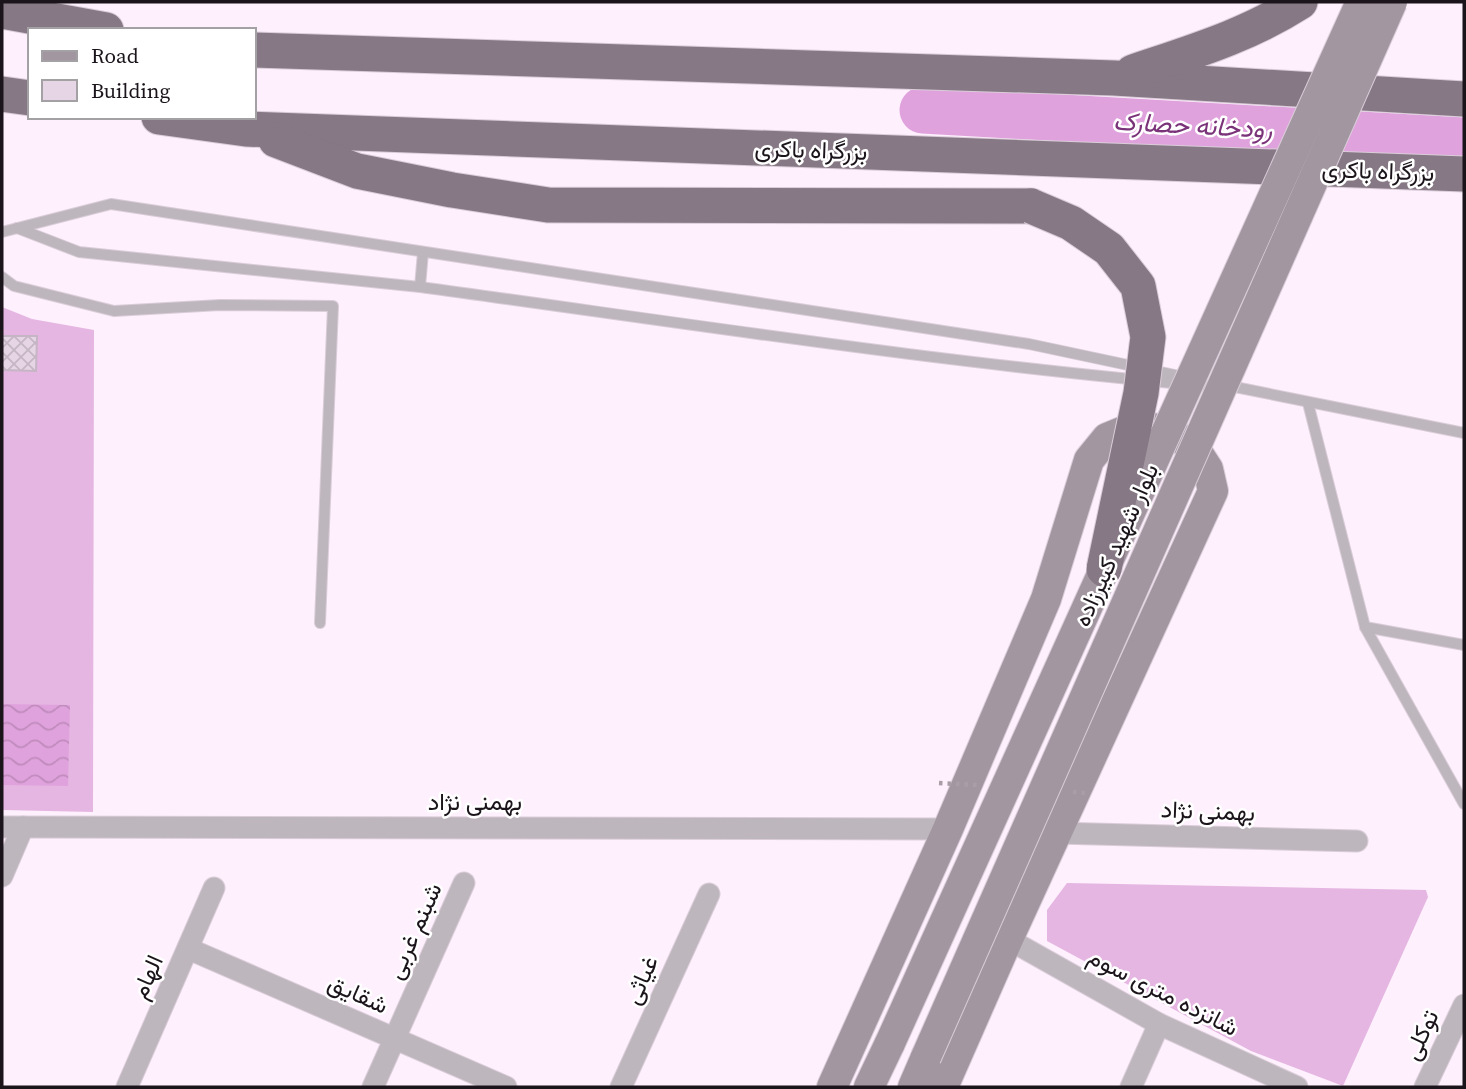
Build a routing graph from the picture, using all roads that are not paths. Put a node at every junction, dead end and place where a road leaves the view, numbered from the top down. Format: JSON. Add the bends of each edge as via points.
{"nodes":[{"id":1,"x":1300,"y":2,"type":"edge"},
{"id":2,"x":1361,"y":2,"type":"edge"},
{"id":3,"x":1393,"y":2,"type":"edge"},
{"id":4,"x":1409,"y":2,"type":"edge"},
{"id":5,"x":2,"y":11,"type":"edge"},
{"id":6,"x":95,"y":28,"type":"edge"},
{"id":7,"x":256,"y":50,"type":"edge"},
{"id":8,"x":1114,"y":78,"type":"junction"},
{"id":9,"x":2,"y":93,"type":"edge"},
{"id":10,"x":28,"y":98,"type":"edge"},
{"id":11,"x":1464,"y":99,"type":"edge"},
{"id":12,"x":172,"y":119,"type":"edge"},
{"id":13,"x":246,"y":130,"type":"junction"},
{"id":14,"x":1464,"y":174,"type":"edge"},
{"id":15,"x":16,"y":228,"type":"junction"},
{"id":16,"x":2,"y":232,"type":"edge"},
{"id":17,"x":423,"y":252,"type":"junction"},
{"id":18,"x":2,"y":277,"type":"edge"},
{"id":19,"x":420,"y":287,"type":"junction"},
{"id":20,"x":1243,"y":389,"type":"junction"},
{"id":21,"x":1308,"y":403,"type":"junction"},
{"id":22,"x":1464,"y":433,"type":"edge"},
{"id":23,"x":1104,"y":569,"type":"junction"},
{"id":24,"x":320,"y":623,"type":"dead end"},
{"id":25,"x":1365,"y":627,"type":"junction"},
{"id":26,"x":1464,"y":645,"type":"edge"},
{"id":27,"x":1464,"y":804,"type":"edge"},
{"id":28,"x":12,"y":827,"type":"edge"},
{"id":29,"x":948,"y":830,"type":"junction"},
{"id":30,"x":1057,"y":833,"type":"junction"},
{"id":31,"x":1357,"y":841,"type":"dead end"},
{"id":32,"x":2,"y":876,"type":"edge"},
{"id":33,"x":464,"y":883,"type":"dead end"},
{"id":34,"x":214,"y":888,"type":"dead end"},
{"id":35,"x":709,"y":894,"type":"dead end"},
{"id":36,"x":1008,"y":939,"type":"junction"},
{"id":37,"x":189,"y":949,"type":"junction"},
{"id":38,"x":1464,"y":1005,"type":"edge"},
{"id":39,"x":1159,"y":1024,"type":"junction"},
{"id":40,"x":395,"y":1039,"type":"junction"},
{"id":41,"x":127,"y":1087,"type":"edge"},
{"id":42,"x":373,"y":1087,"type":"edge"},
{"id":43,"x":506,"y":1087,"type":"edge"},
{"id":44,"x":621,"y":1087,"type":"edge"},
{"id":45,"x":832,"y":1087,"type":"edge"},
{"id":46,"x":870,"y":1087,"type":"edge"},
{"id":47,"x":913,"y":1087,"type":"edge"},
{"id":48,"x":943,"y":1087,"type":"edge"},
{"id":49,"x":1131,"y":1087,"type":"edge"},
{"id":50,"x":1297,"y":1087,"type":"edge"},
{"id":51,"x":1425,"y":1087,"type":"edge"}],
"edges":[{"from":1,"to":8,"type":"highway","via":[[1225,41]]},
{"from":2,"to":23,"type":"main road","name":"بلوار شهید کبیرزاده","bridge":true},
{"from":3,"to":4,"type":"main road"},
{"from":3,"to":47,"type":"main road","name":"بلوار شهید کبیرزاده","bridge":true},
{"from":5,"to":6,"type":"highway"},
{"from":7,"to":8,"type":"highway"},
{"from":8,"to":11,"type":"highway"},
{"from":9,"to":10,"type":"highway"},
{"from":12,"to":13,"type":"highway","name":"بزرگراه باکری"},
{"from":13,"to":14,"type":"highway","name":"بزرگراه باکری"},
{"from":13,"to":23,"type":"highway","bridge":true,"via":[[357,171],[548,205],[1031,205],[1071,223],[1109,249],[1138,286],[1148,337],[1141,393]]},
{"from":15,"to":16,"type":"lane"},
{"from":15,"to":17,"type":"lane","via":[[111,204]]},
{"from":15,"to":19,"type":"lane","via":[[79,252]]},
{"from":17,"to":19,"type":"lane"},
{"from":17,"to":20,"type":"lane","via":[[1029,344]]},
{"from":18,"to":24,"type":"lane","via":[[14,286],[114,311],[220,305],[333,306]]},
{"from":19,"to":20,"type":"lane","via":[[1074,373]]},
{"from":20,"to":21,"type":"lane"},
{"from":21,"to":22,"type":"lane"},
{"from":21,"to":25,"type":"lane"},
{"from":23,"to":46,"type":"main road","name":"بلوار شهید کبیرزاده","bridge":true},
{"from":25,"to":26,"type":"lane"},
{"from":25,"to":27,"type":"lane"},
{"from":28,"to":29,"type":"street","name":"بهمنی نژاد"},
{"from":28,"to":32,"type":"street"},
{"from":29,"to":30,"type":"main road","name":"بلوار شهید کبیرزاده","via":[[1046,599],[1089,460],[1107,438],[1129,429],[1153,428],[1175,435],[1195,449],[1209,469],[1213,491]]},
{"from":29,"to":45,"type":"main road","name":"بلوار شهید کبیرزاده"},
{"from":30,"to":31,"type":"street","name":"بهمنی نژاد"},
{"from":30,"to":36,"type":"main road"},
{"from":33,"to":40,"type":"street","name":"شبنم غربی"},
{"from":34,"to":37,"type":"street","name":"الهام"},
{"from":35,"to":44,"type":"street","name":"غیاثی"},
{"from":36,"to":39,"type":"street","name":"شانزده متری سوم"},
{"from":36,"to":48,"type":"main road"},
{"from":37,"to":40,"type":"street","name":"شقایق"},
{"from":37,"to":41,"type":"street","name":"الهام"},
{"from":38,"to":51,"type":"street","name":"توکلی"},
{"from":39,"to":49,"type":"street"},
{"from":39,"to":50,"type":"street","name":"شانزده متری سوم"},
{"from":40,"to":42,"type":"street","name":"شبنم غربی"},
{"from":40,"to":43,"type":"street","name":"شقایق"}]}
